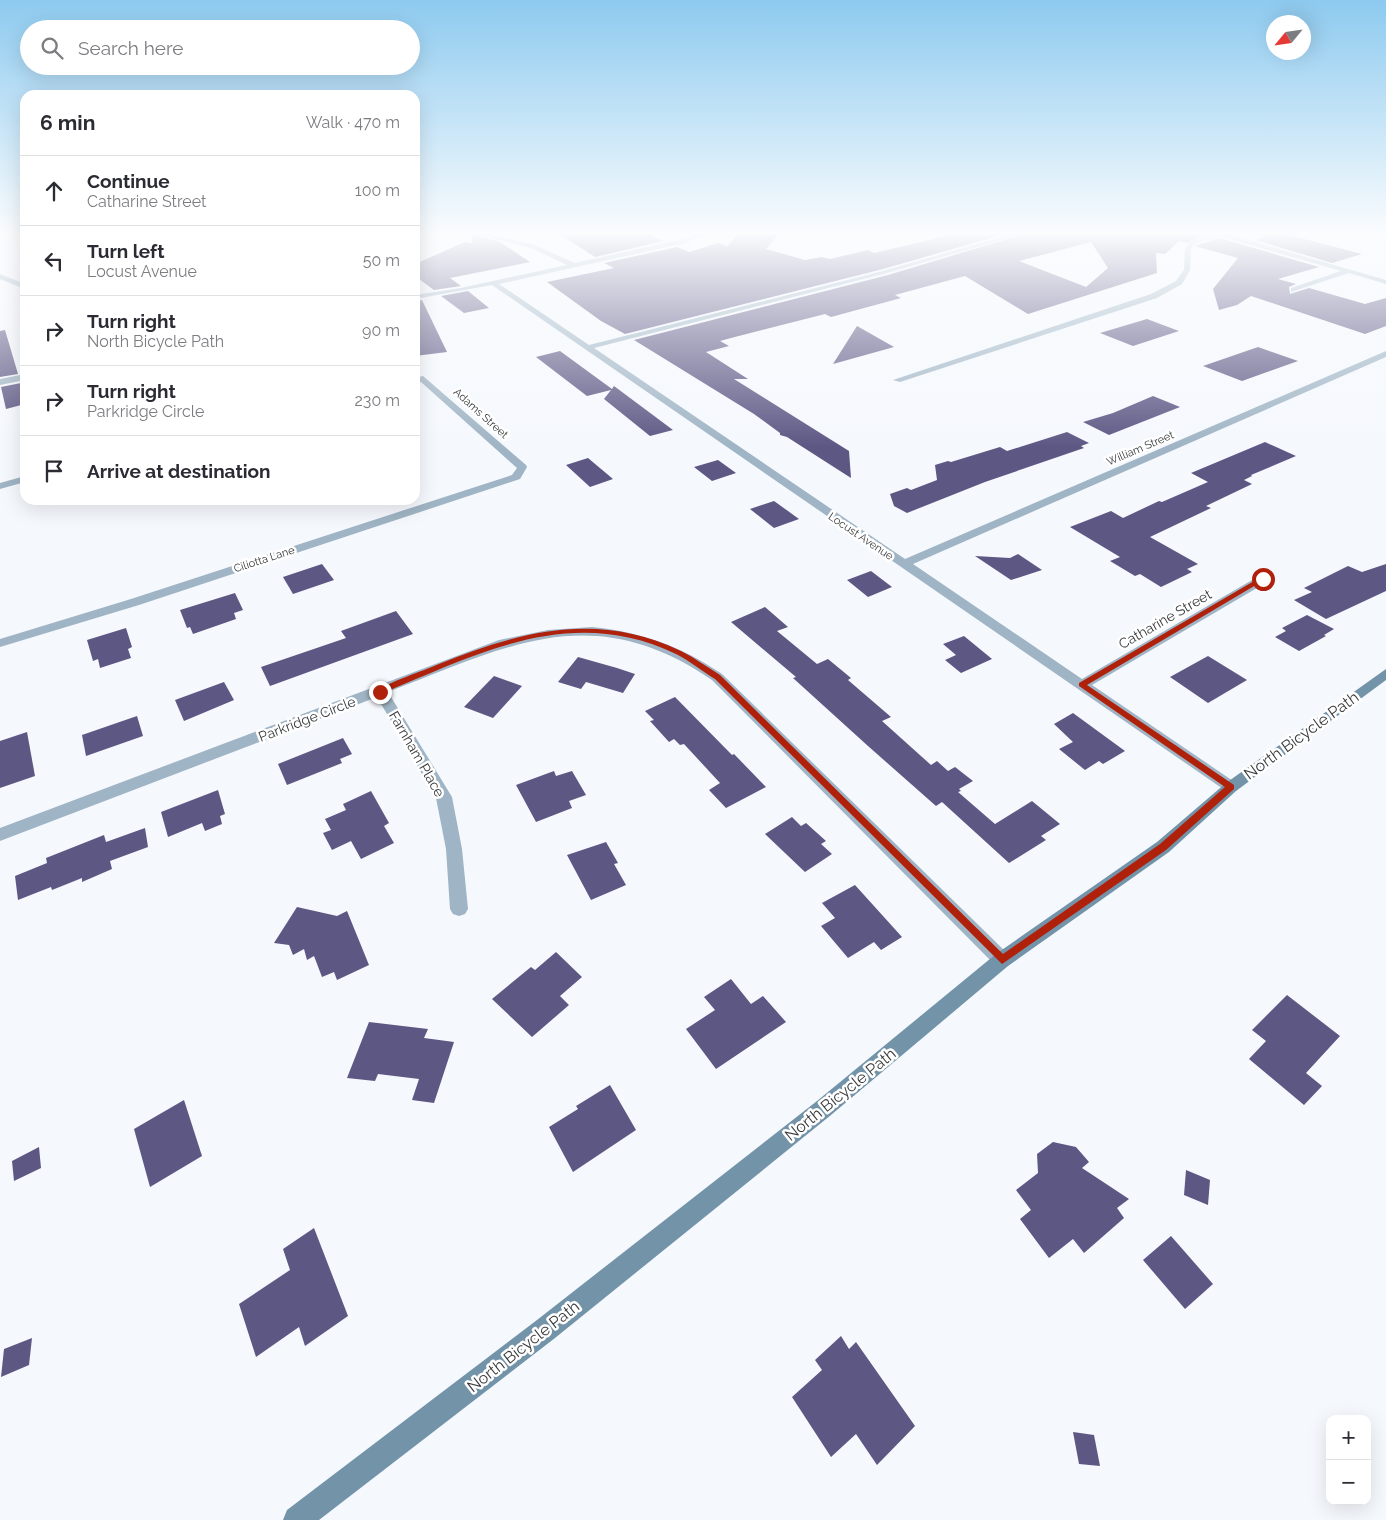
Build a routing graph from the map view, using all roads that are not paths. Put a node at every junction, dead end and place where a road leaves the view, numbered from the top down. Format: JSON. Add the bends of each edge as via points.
{"nodes":[{"id":1,"x":526,"y":305,"type":"edge"},
{"id":2,"x":755,"y":305,"type":"edge"},
{"id":3,"x":1127,"y":305,"type":"edge"},
{"id":4,"x":589,"y":347,"type":"junction"},
{"id":5,"x":1386,"y":354,"type":"edge"},
{"id":6,"x":20,"y":378,"type":"edge"},
{"id":7,"x":897,"y":380,"type":"dead end"},
{"id":8,"x":420,"y":381,"type":"edge"},
{"id":9,"x":0,"y":382,"type":"edge"},
{"id":10,"x":522,"y":467,"type":"joint"},
{"id":11,"x":20,"y":480,"type":"edge"},
{"id":12,"x":0,"y":486,"type":"edge"},
{"id":13,"x":903,"y":564,"type":"junction"},
{"id":14,"x":1263,"y":579,"type":"dead end"},
{"id":15,"x":0,"y":643,"type":"edge"},
{"id":16,"x":1386,"y":673,"type":"edge"},
{"id":17,"x":1082,"y":684,"type":"junction"},
{"id":18,"x":380,"y":692,"type":"junction"},
{"id":19,"x":1231,"y":787,"type":"junction"},
{"id":20,"x":0,"y":835,"type":"edge"},
{"id":21,"x":459,"y":909,"type":"dead end"},
{"id":22,"x":1002,"y":960,"type":"junction"},
{"id":23,"x":297,"y":1520,"type":"edge"}],
"edges":[{"from":1,"to":4,"type":"street","name":"Locust Avenue"},
{"from":2,"to":4,"type":"street"},
{"from":3,"to":7,"type":"street"},
{"from":4,"to":13,"type":"street","name":"Locust Avenue"},
{"from":5,"to":13,"type":"street","name":"William Street"},
{"from":6,"to":9,"type":"street"},
{"from":8,"to":10,"type":"street","name":"Adams Street"},
{"from":10,"to":15,"type":"street","name":"Ciliotta Lane","via":[[516,477]]},
{"from":11,"to":12,"type":"street"},
{"from":13,"to":17,"type":"street","name":"Locust Avenue"},
{"from":14,"to":17,"type":"street","name":"Catharine Street"},
{"from":16,"to":19,"type":"street","name":"North Bicycle Path"},
{"from":17,"to":19,"type":"street","name":"Locust Avenue"},
{"from":18,"to":20,"type":"street","name":"Parkridge Circle"},
{"from":18,"to":21,"type":"street","name":"Farnham Place","via":[[444,797],[454,850]]},
{"from":18,"to":22,"type":"street","name":"Parkridge Circle","via":[[466,656],[540,633],[579,630],[612,633],[646,640],[680,653],[717,677]]},
{"from":19,"to":22,"type":"street","name":"North Bicycle Path","via":[[1163,847]]},
{"from":22,"to":23,"type":"street","name":"North Bicycle Path","via":[[824,1108],[546,1329]]}]}
